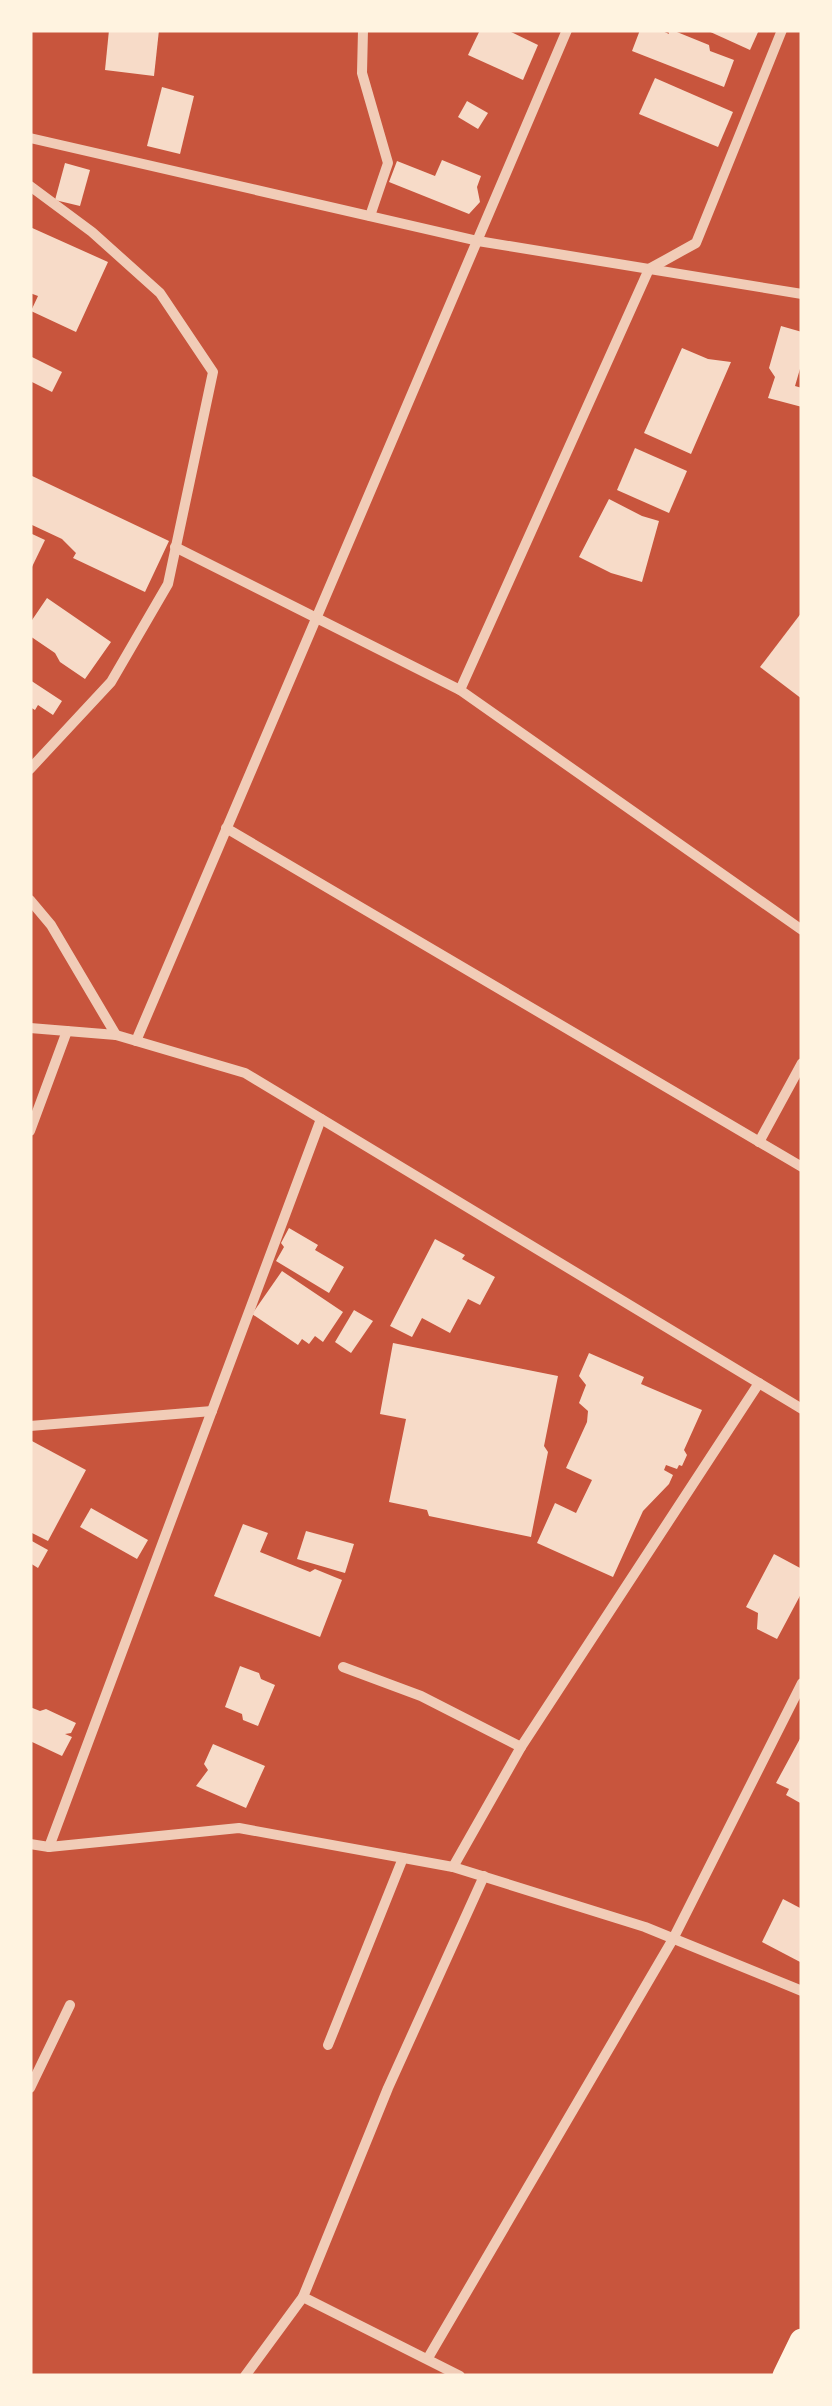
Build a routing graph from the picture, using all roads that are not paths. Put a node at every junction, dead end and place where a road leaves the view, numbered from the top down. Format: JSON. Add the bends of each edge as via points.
{"nodes":[{"id":1,"x":363,"y":30,"type":"edge"},
{"id":2,"x":568,"y":30,"type":"edge"},
{"id":3,"x":782,"y":30,"type":"edge"},
{"id":4,"x":30,"y":138,"type":"edge"},
{"id":5,"x":30,"y":186,"type":"edge"},
{"id":6,"x":370,"y":216,"type":"junction"},
{"id":7,"x":478,"y":241,"type":"junction"},
{"id":8,"x":649,"y":269,"type":"junction"},
{"id":9,"x":802,"y":294,"type":"edge"},
{"id":10,"x":175,"y":547,"type":"junction"},
{"id":11,"x":318,"y":618,"type":"junction"},
{"id":12,"x":460,"y":690,"type":"junction"},
{"id":13,"x":30,"y":769,"type":"edge"},
{"id":14,"x":226,"y":828,"type":"junction"},
{"id":15,"x":30,"y":900,"type":"edge"},
{"id":16,"x":802,"y":930,"type":"edge"},
{"id":17,"x":30,"y":1028,"type":"edge"},
{"id":18,"x":66,"y":1031,"type":"junction"},
{"id":19,"x":116,"y":1036,"type":"junction"},
{"id":20,"x":136,"y":1041,"type":"junction"},
{"id":21,"x":802,"y":1063,"type":"edge"},
{"id":22,"x":322,"y":1119,"type":"junction"},
{"id":23,"x":30,"y":1131,"type":"edge"},
{"id":24,"x":759,"y":1142,"type":"junction"},
{"id":25,"x":802,"y":1167,"type":"edge"},
{"id":26,"x":759,"y":1383,"type":"junction"},
{"id":27,"x":802,"y":1409,"type":"edge"},
{"id":28,"x":212,"y":1411,"type":"junction"},
{"id":29,"x":30,"y":1426,"type":"edge"},
{"id":30,"x":344,"y":1667,"type":"dead end"},
{"id":31,"x":802,"y":1683,"type":"edge"},
{"id":32,"x":521,"y":1748,"type":"junction"},
{"id":33,"x":30,"y":1844,"type":"edge"},
{"id":34,"x":49,"y":1847,"type":"junction"},
{"id":35,"x":403,"y":1858,"type":"junction"},
{"id":36,"x":453,"y":1866,"type":"junction"},
{"id":37,"x":484,"y":1876,"type":"junction"},
{"id":38,"x":674,"y":1938,"type":"junction"},
{"id":39,"x":802,"y":1991,"type":"edge"},
{"id":40,"x":70,"y":2005,"type":"dead end"},
{"id":41,"x":328,"y":2045,"type":"dead end"},
{"id":42,"x":30,"y":2088,"type":"edge"},
{"id":43,"x":302,"y":2297,"type":"junction"},
{"id":44,"x":802,"y":2340,"type":"edge"},
{"id":45,"x":428,"y":2358,"type":"junction"},
{"id":46,"x":245,"y":2376,"type":"edge"},
{"id":47,"x":460,"y":2376,"type":"edge"},
{"id":48,"x":785,"y":2376,"type":"edge"}],
"edges":[{"from":1,"to":6,"type":"street","via":[[362,73],[388,162]]},
{"from":2,"to":7,"type":"street"},
{"from":3,"to":8,"type":"street","via":[[696,243]]},
{"from":4,"to":6,"type":"street"},
{"from":5,"to":10,"type":"street","via":[[160,293],[214,372]]},
{"from":6,"to":7,"type":"street"},
{"from":7,"to":8,"type":"street"},
{"from":7,"to":11,"type":"street"},
{"from":8,"to":9,"type":"street"},
{"from":8,"to":12,"type":"street"},
{"from":10,"to":11,"type":"street"},
{"from":10,"to":13,"type":"street","via":[[168,584],[110,682]]},
{"from":11,"to":12,"type":"street"},
{"from":11,"to":14,"type":"street"},
{"from":12,"to":16,"type":"street"},
{"from":14,"to":20,"type":"street"},
{"from":14,"to":24,"type":"street"},
{"from":15,"to":19,"type":"street"},
{"from":17,"to":18,"type":"street"},
{"from":18,"to":19,"type":"street"},
{"from":18,"to":23,"type":"street"},
{"from":19,"to":20,"type":"street"},
{"from":20,"to":22,"type":"street","via":[[245,1073]]},
{"from":21,"to":24,"type":"street"},
{"from":22,"to":26,"type":"street"},
{"from":22,"to":28,"type":"street"},
{"from":24,"to":25,"type":"street"},
{"from":26,"to":27,"type":"street"},
{"from":26,"to":32,"type":"street"},
{"from":28,"to":29,"type":"street"},
{"from":28,"to":34,"type":"street"},
{"from":30,"to":32,"type":"street","via":[[421,1696]]},
{"from":31,"to":38,"type":"street"},
{"from":32,"to":36,"type":"street"},
{"from":33,"to":34,"type":"street"},
{"from":34,"to":35,"type":"street","via":[[238,1828]]},
{"from":35,"to":36,"type":"street"},
{"from":35,"to":41,"type":"street"},
{"from":36,"to":37,"type":"street"},
{"from":37,"to":38,"type":"street"},
{"from":37,"to":43,"type":"street"},
{"from":38,"to":39,"type":"street"},
{"from":38,"to":45,"type":"street"},
{"from":40,"to":42,"type":"street"},
{"from":43,"to":45,"type":"street"},
{"from":43,"to":46,"type":"street"},
{"from":44,"to":48,"type":"main road"},
{"from":45,"to":47,"type":"street"}]}
